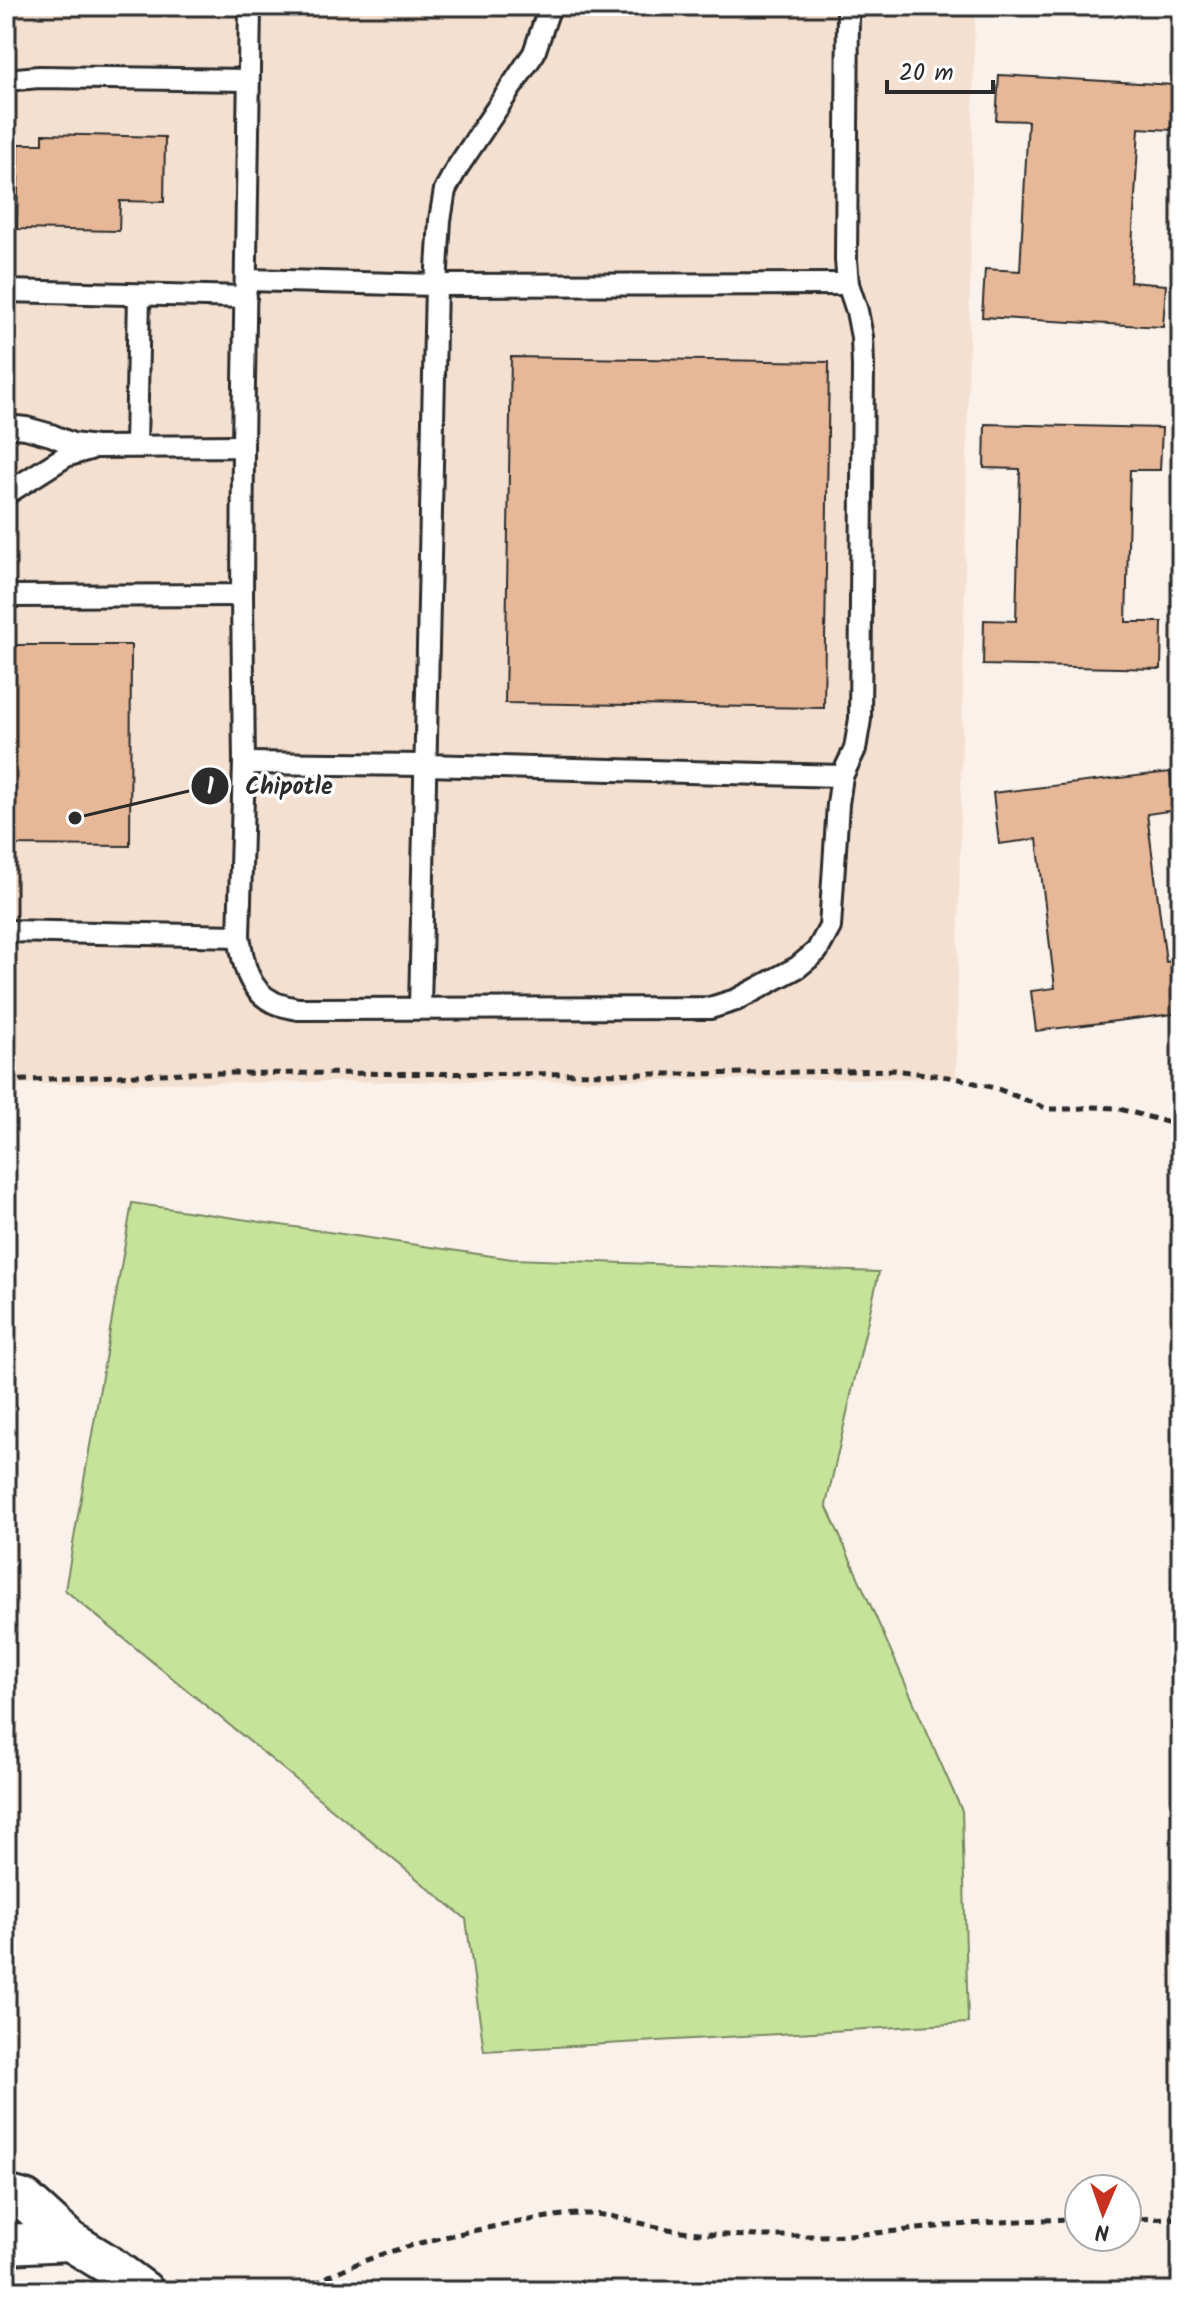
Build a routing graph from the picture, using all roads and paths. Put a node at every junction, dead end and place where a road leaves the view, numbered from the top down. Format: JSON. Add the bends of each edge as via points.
{"nodes":[{"id":1,"x":250,"y":6,"type":"edge"},
{"id":2,"x":550,"y":6,"type":"edge"},
{"id":3,"x":848,"y":6,"type":"edge"},
{"id":4,"x":6,"y":80,"type":"edge"},
{"id":5,"x":247,"y":80,"type":"junction"},
{"id":6,"x":848,"y":284,"type":"junction"},
{"id":7,"x":436,"y":285,"type":"junction"},
{"id":8,"x":247,"y":288,"type":"junction"},
{"id":9,"x":6,"y":291,"type":"edge"},
{"id":10,"x":139,"y":295,"type":"junction"},
{"id":11,"x":6,"y":426,"type":"edge"},
{"id":12,"x":136,"y":446,"type":"junction"},
{"id":13,"x":243,"y":446,"type":"junction"},
{"id":14,"x":96,"y":447,"type":"junction"},
{"id":15,"x":6,"y":494,"type":"edge"},
{"id":16,"x":242,"y":595,"type":"junction"},
{"id":17,"x":6,"y":596,"type":"edge"},
{"id":18,"x":244,"y":763,"type":"junction"},
{"id":19,"x":425,"y":765,"type":"junction"},
{"id":20,"x":842,"y":776,"type":"junction"},
{"id":21,"x":6,"y":931,"type":"edge"},
{"id":22,"x":239,"y":936,"type":"junction"},
{"id":23,"x":420,"y":1008,"type":"junction"},
{"id":24,"x":6,"y":1081,"type":"edge"},
{"id":25,"x":1181,"y":1126,"type":"edge"},
{"id":26,"x":6,"y":2195,"type":"edge"},
{"id":27,"x":1181,"y":2218,"type":"edge"},
{"id":28,"x":1063,"y":2219,"type":"edge"},
{"id":29,"x":1143,"y":2219,"type":"edge"},
{"id":30,"x":70,"y":2241,"type":"junction"},
{"id":31,"x":6,"y":2244,"type":"edge"},
{"id":32,"x":144,"y":2291,"type":"edge"},
{"id":33,"x":302,"y":2291,"type":"edge"}],
"edges":[{"from":1,"to":5,"type":"lane"},
{"from":2,"to":7,"type":"lane","via":[[534,53],[445,190]]},
{"from":3,"to":6,"type":"lane"},
{"from":4,"to":5,"type":"lane"},
{"from":5,"to":8,"type":"lane"},
{"from":6,"to":7,"type":"lane"},
{"from":6,"to":20,"type":"lane","via":[[863,352],[860,719],[855,749]]},
{"from":7,"to":8,"type":"lane"},
{"from":7,"to":19,"type":"lane"},
{"from":8,"to":10,"type":"lane"},
{"from":8,"to":13,"type":"lane"},
{"from":9,"to":10,"type":"lane"},
{"from":10,"to":12,"type":"lane"},
{"from":11,"to":14,"type":"lane"},
{"from":12,"to":13,"type":"lane"},
{"from":12,"to":14,"type":"lane"},
{"from":13,"to":16,"type":"lane"},
{"from":14,"to":15,"type":"lane","via":[[66,456]]},
{"from":16,"to":17,"type":"lane"},
{"from":16,"to":18,"type":"lane"},
{"from":18,"to":19,"type":"lane"},
{"from":18,"to":22,"type":"lane"},
{"from":19,"to":20,"type":"lane"},
{"from":19,"to":23,"type":"lane"},
{"from":20,"to":23,"type":"lane","via":[[830,927],[817,951],[798,967],[710,1008]]},
{"from":21,"to":22,"type":"lane"},
{"from":22,"to":23,"type":"lane","via":[[253,986],[273,1002],[298,1009]]},
{"from":24,"to":25,"type":"path","via":[[213,1073],[894,1070],[956,1078],[1048,1109],[1116,1108]]},
{"from":26,"to":30,"type":"street","via":[[25,2200]]},
{"from":27,"to":29,"type":"path"},
{"from":28,"to":33,"type":"path","via":[[787,2236],[694,2232],[573,2213],[417,2243]]},
{"from":30,"to":31,"type":"street"},
{"from":30,"to":32,"type":"street"}]}
